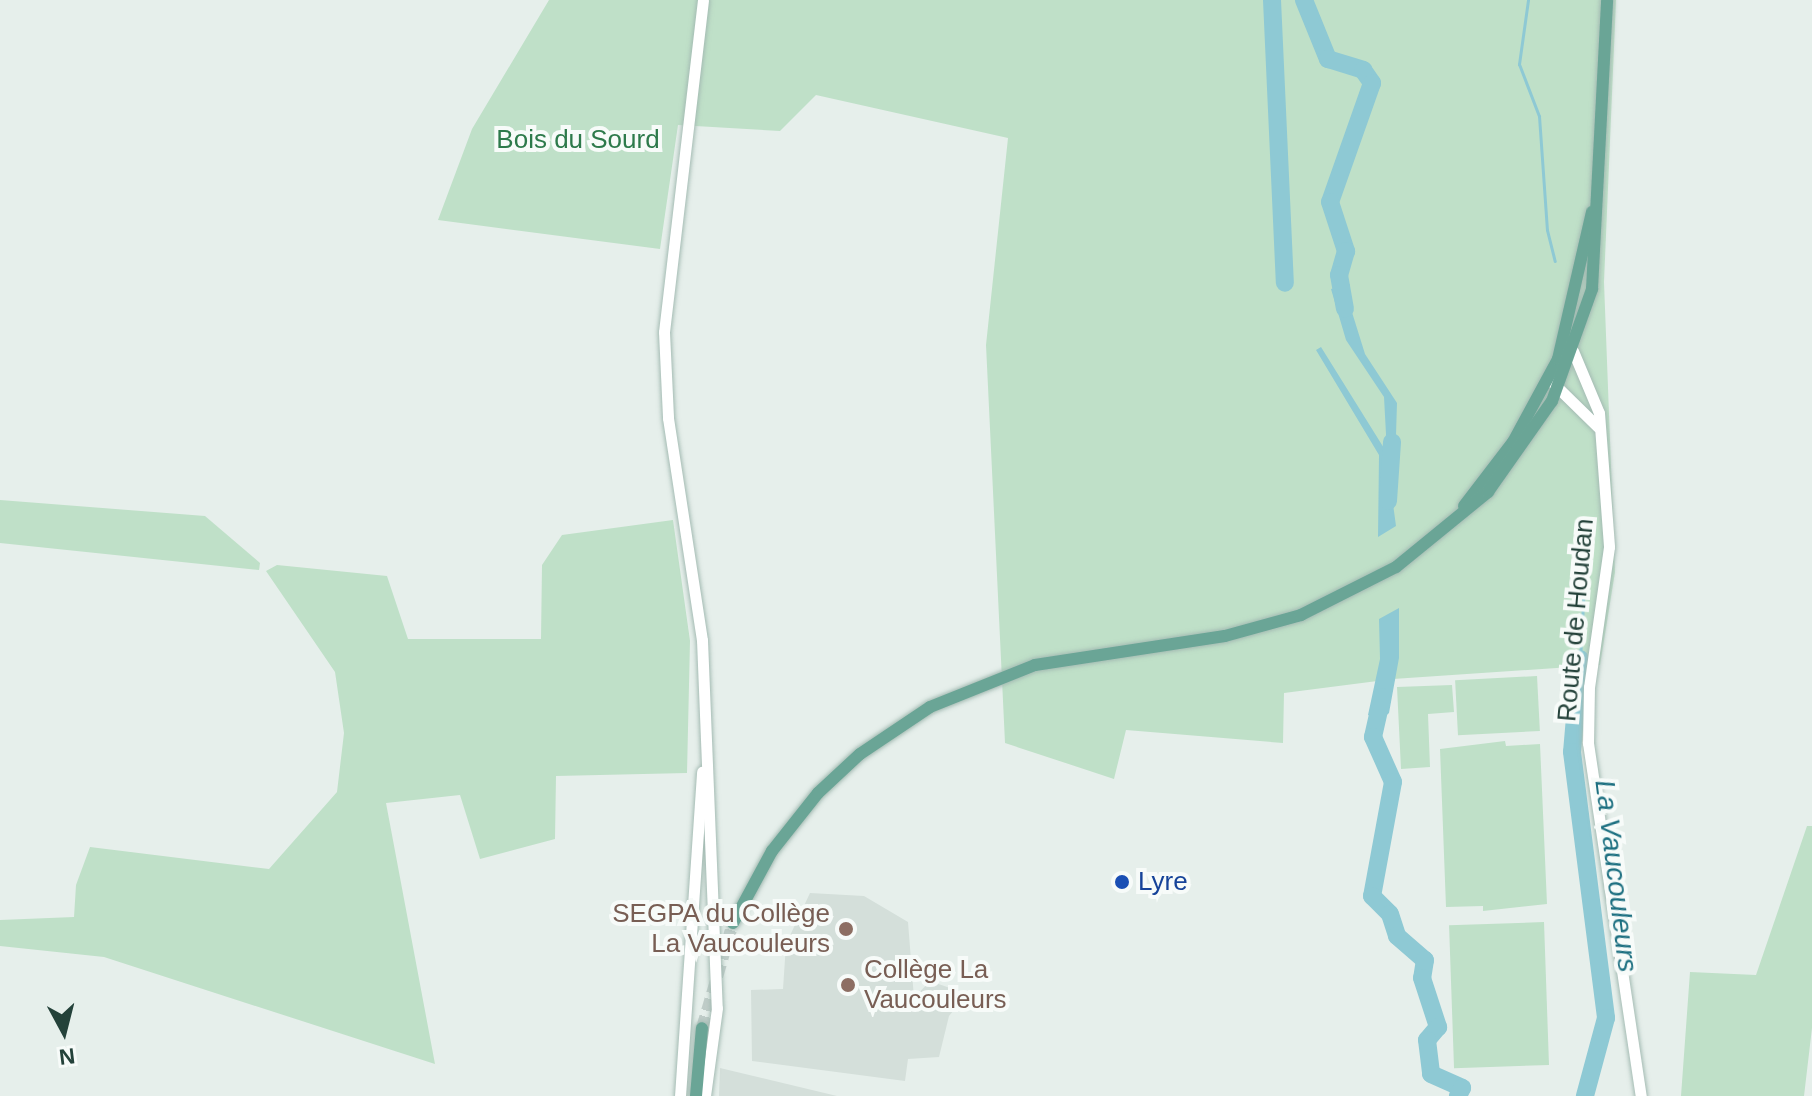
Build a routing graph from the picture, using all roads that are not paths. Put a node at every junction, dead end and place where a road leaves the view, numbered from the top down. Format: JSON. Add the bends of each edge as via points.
{"nodes":[{"id":1,"x":703,"y":0,"type":"edge"},
{"id":2,"x":1607,"y":0,"type":"edge"},
{"id":3,"x":1590,"y":266,"type":"junction"},
{"id":4,"x":1573,"y":351,"type":"junction"},
{"id":5,"x":1556,"y":383,"type":"junction"},
{"id":6,"x":1585,"y":387,"type":"junction"},
{"id":7,"x":1576,"y":405,"type":"junction"},
{"id":8,"x":1545,"y":414,"type":"junction"},
{"id":9,"x":1601,"y":432,"type":"junction"},
{"id":10,"x":1444,"y":530,"type":"junction"},
{"id":11,"x":706,"y":739,"type":"junction"},
{"id":12,"x":733,"y":923,"type":"tunnel mouth"},
{"id":13,"x":702,"y":1028,"type":"tunnel mouth"},
{"id":14,"x":680,"y":1096,"type":"edge"},
{"id":15,"x":696,"y":1096,"type":"edge"},
{"id":16,"x":705,"y":1096,"type":"edge"},
{"id":17,"x":1641,"y":1096,"type":"edge"}],
"edges":[{"from":1,"to":11,"type":"main road","via":[[670,248],[664,347],[671,448],[700,614]]},
{"from":2,"to":3,"type":"main road"},
{"from":3,"to":4,"type":"main road"},
{"from":3,"to":5,"type":"main road"},
{"from":4,"to":5,"type":"main road"},
{"from":4,"to":6,"type":"main road","name":"Route de Houdan"},
{"from":5,"to":6,"type":"main road"},
{"from":5,"to":7,"type":"main road"},
{"from":5,"to":8,"type":"main road"},
{"from":5,"to":10,"type":"main road"},
{"from":6,"to":9,"type":"main road","name":"Route de Houdan","via":[[1599,413]]},
{"from":7,"to":8,"type":"main road"},
{"from":7,"to":9,"type":"main road"},
{"from":8,"to":10,"type":"main road","via":[[1496,483]]},
{"from":9,"to":17,"type":"main road","name":"Route de Houdan","via":[[1609,547],[1589,687],[1588,743]]},
{"from":10,"to":12,"type":"main road","via":[[1371,582],[1301,615],[1225,636],[1035,665],[930,707],[860,754],[818,793],[765,861]]},
{"from":11,"to":14,"type":"main road"},
{"from":11,"to":16,"type":"main road","via":[[717,1008]]},
{"from":13,"to":15,"type":"main road"}]}
